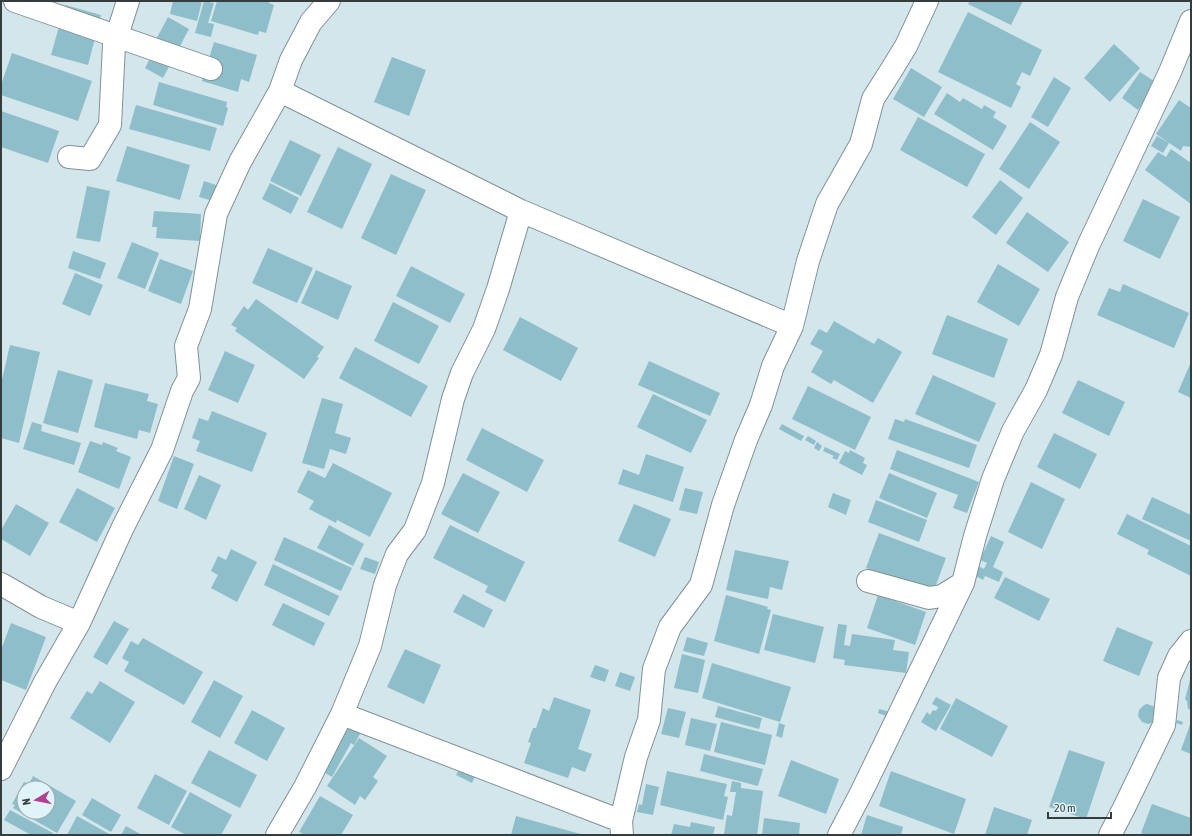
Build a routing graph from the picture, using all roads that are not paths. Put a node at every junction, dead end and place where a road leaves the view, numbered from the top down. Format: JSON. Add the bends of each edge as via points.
{"nodes":[{"id":1,"x":15,"y":1,"type":"edge"},
{"id":2,"x":128,"y":1,"type":"edge"},
{"id":3,"x":329,"y":1,"type":"edge"},
{"id":4,"x":928,"y":1,"type":"edge"},
{"id":5,"x":1191,"y":21,"type":"edge"},
{"id":6,"x":211,"y":69,"type":"dead end"},
{"id":7,"x":280,"y":91,"type":"junction"},
{"id":8,"x":69,"y":157,"type":"dead end"},
{"id":9,"x":521,"y":211,"type":"junction"},
{"id":10,"x":792,"y":326,"type":"junction"},
{"id":11,"x":868,"y":581,"type":"dead end"},
{"id":12,"x":963,"y":583,"type":"junction"},
{"id":13,"x":1,"y":584,"type":"edge"},
{"id":14,"x":79,"y":623,"type":"junction"},
{"id":15,"x":1191,"y":641,"type":"edge"},
{"id":16,"x":342,"y":714,"type":"junction"},
{"id":17,"x":1,"y":769,"type":"edge"},
{"id":18,"x":622,"y":828,"type":"edge"},
{"id":19,"x":277,"y":835,"type":"edge"},
{"id":20,"x":839,"y":835,"type":"edge"},
{"id":21,"x":1110,"y":835,"type":"edge"}],
"edges":[{"from":1,"to":6,"type":"street"},
{"from":2,"to":8,"type":"street","via":[[114,45],[110,125],[90,159]]},
{"from":3,"to":7,"type":"street","via":[[311,22],[291,60]]},
{"from":4,"to":10,"type":"street","via":[[906,46],[873,99],[861,144],[827,204],[808,261]]},
{"from":5,"to":12,"type":"street","via":[[1170,72],[1088,246],[1067,297],[1051,355],[1036,390],[1013,431],[993,479]]},
{"from":7,"to":9,"type":"street"},
{"from":7,"to":14,"type":"street","via":[[240,162],[216,214],[200,309],[186,346],[189,378],[162,450]]},
{"from":9,"to":10,"type":"street"},
{"from":9,"to":16,"type":"street","via":[[484,329],[462,373],[453,399],[433,483],[415,530],[397,554],[385,585],[370,646]]},
{"from":10,"to":18,"type":"street","via":[[773,366],[761,405],[746,440],[701,585],[670,627],[654,669],[649,720],[636,757]]},
{"from":11,"to":12,"type":"street","via":[[929,598],[942,596]]},
{"from":12,"to":20,"type":"street"},
{"from":13,"to":14,"type":"street","via":[[41,607]]},
{"from":14,"to":17,"type":"street","via":[[45,682]]},
{"from":15,"to":21,"type":"street","via":[[1179,656],[1169,678],[1164,725]]},
{"from":16,"to":18,"type":"street"},
{"from":16,"to":19,"type":"street"}]}
